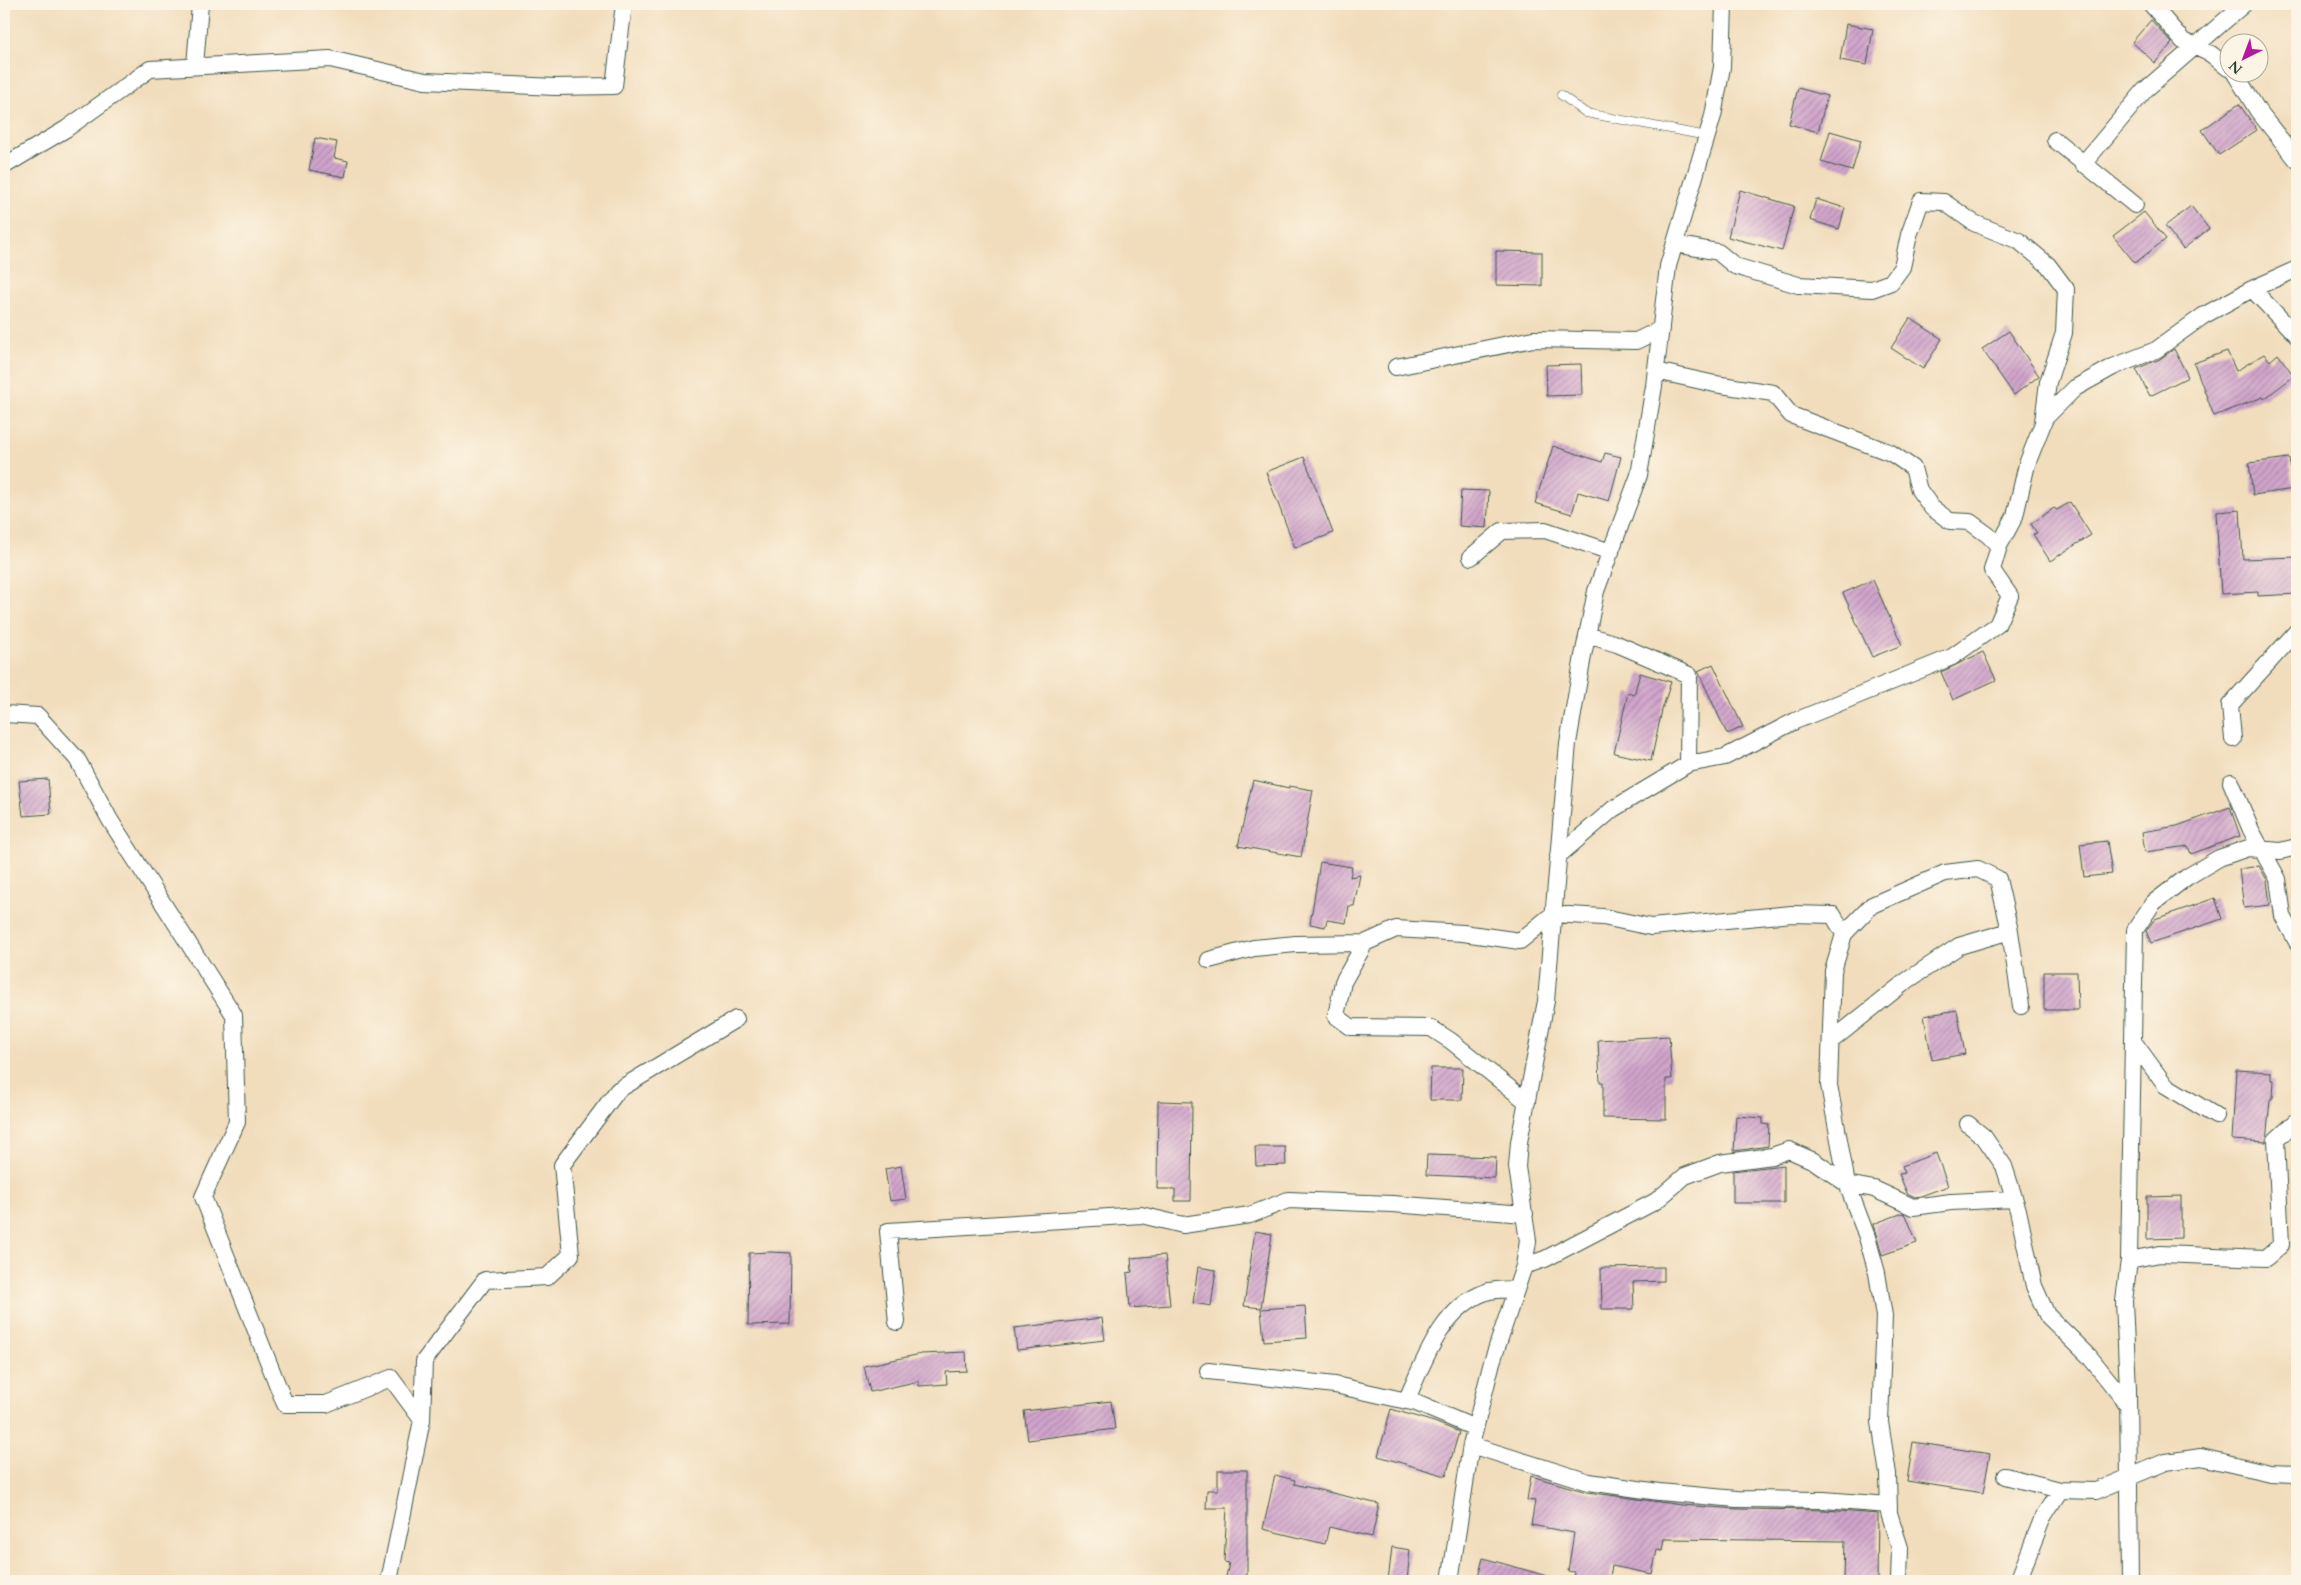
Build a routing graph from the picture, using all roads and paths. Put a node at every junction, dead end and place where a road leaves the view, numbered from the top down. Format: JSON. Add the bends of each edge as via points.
{"nodes":[{"id":1,"x":200,"y":4,"type":"edge"},
{"id":2,"x":624,"y":4,"type":"edge"},
{"id":3,"x":1724,"y":4,"type":"edge"},
{"id":4,"x":2151,"y":4,"type":"edge"},
{"id":5,"x":2244,"y":4,"type":"edge"},
{"id":6,"x":2197,"y":47,"type":"junction"},
{"id":7,"x":2218,"y":60,"type":"edge"},
{"id":8,"x":194,"y":66,"type":"junction"},
{"id":9,"x":2240,"y":82,"type":"edge"},
{"id":10,"x":1561,"y":95,"type":"dead end"},
{"id":11,"x":1707,"y":136,"type":"junction"},
{"id":12,"x":2055,"y":140,"type":"dead end"},
{"id":13,"x":2297,"y":160,"type":"edge"},
{"id":14,"x":2083,"y":164,"type":"junction"},
{"id":15,"x":4,"y":166,"type":"edge"},
{"id":16,"x":2135,"y":205,"type":"dead end"},
{"id":17,"x":1675,"y":244,"type":"junction"},
{"id":18,"x":2297,"y":269,"type":"edge"},
{"id":19,"x":2252,"y":290,"type":"junction"},
{"id":20,"x":1661,"y":330,"type":"junction"},
{"id":21,"x":2297,"y":336,"type":"edge"},
{"id":22,"x":1396,"y":366,"type":"dead end"},
{"id":23,"x":1656,"y":371,"type":"junction"},
{"id":24,"x":2043,"y":423,"type":"junction"},
{"id":25,"x":1999,"y":546,"type":"junction"},
{"id":26,"x":1611,"y":552,"type":"junction"},
{"id":27,"x":1471,"y":557,"type":"dead end"},
{"id":28,"x":2297,"y":631,"type":"edge"},
{"id":29,"x":1587,"y":636,"type":"junction"},
{"id":30,"x":4,"y":714,"type":"edge"},
{"id":31,"x":2233,"y":739,"type":"dead end"},
{"id":32,"x":1688,"y":764,"type":"junction"},
{"id":33,"x":2231,"y":782,"type":"dead end"},
{"id":34,"x":2297,"y":847,"type":"edge"},
{"id":35,"x":2262,"y":850,"type":"junction"},
{"id":36,"x":1558,"y":856,"type":"junction"},
{"id":37,"x":1553,"y":914,"type":"junction"},
{"id":38,"x":2010,"y":931,"type":"junction"},
{"id":39,"x":1844,"y":934,"type":"junction"},
{"id":40,"x":2297,"y":942,"type":"edge"},
{"id":41,"x":1365,"y":943,"type":"junction"},
{"id":42,"x":1209,"y":960,"type":"dead end"},
{"id":43,"x":2021,"y":1006,"type":"dead end"},
{"id":44,"x":736,"y":1019,"type":"dead end"},
{"id":45,"x":1831,"y":1041,"type":"junction"},
{"id":46,"x":2133,"y":1041,"type":"junction"},
{"id":47,"x":1526,"y":1102,"type":"junction"},
{"id":48,"x":2216,"y":1116,"type":"dead end"},
{"id":49,"x":2297,"y":1121,"type":"edge"},
{"id":50,"x":1968,"y":1124,"type":"dead end"},
{"id":51,"x":1847,"y":1184,"type":"junction"},
{"id":52,"x":2014,"y":1198,"type":"junction"},
{"id":53,"x":1525,"y":1214,"type":"junction"},
{"id":54,"x":2129,"y":1260,"type":"junction"},
{"id":55,"x":1524,"y":1266,"type":"junction"},
{"id":56,"x":1516,"y":1289,"type":"junction"},
{"id":57,"x":897,"y":1322,"type":"dead end"},
{"id":58,"x":1208,"y":1371,"type":"dead end"},
{"id":59,"x":1406,"y":1401,"type":"junction"},
{"id":60,"x":2128,"y":1405,"type":"junction"},
{"id":61,"x":422,"y":1420,"type":"junction"},
{"id":62,"x":1475,"y":1428,"type":"junction"},
{"id":63,"x":1471,"y":1445,"type":"junction"},
{"id":64,"x":2297,"y":1474,"type":"edge"},
{"id":65,"x":2005,"y":1476,"type":"dead end"},
{"id":66,"x":2128,"y":1478,"type":"junction"},
{"id":67,"x":2060,"y":1490,"type":"junction"},
{"id":68,"x":1889,"y":1504,"type":"junction"},
{"id":69,"x":389,"y":1581,"type":"edge"},
{"id":70,"x":1450,"y":1581,"type":"edge"},
{"id":71,"x":1899,"y":1581,"type":"edge"},
{"id":72,"x":2018,"y":1581,"type":"edge"},
{"id":73,"x":2130,"y":1581,"type":"edge"}],
"edges":[{"from":1,"to":8,"type":"street"},
{"from":2,"to":8,"type":"street","via":[[614,86],[425,82],[330,59]]},
{"from":3,"to":11,"type":"street","via":[[1722,67]]},
{"from":4,"to":6,"type":"street","via":[[2183,41]]},
{"from":5,"to":6,"type":"street"},
{"from":6,"to":7,"type":"street"},
{"from":6,"to":14,"type":"street","via":[[2145,90]]},
{"from":8,"to":15,"type":"street","via":[[150,69],[66,129]]},
{"from":9,"to":13,"type":"street","via":[[2258,111]]},
{"from":10,"to":11,"type":"lane","via":[[1586,113]]},
{"from":11,"to":17,"type":"street"},
{"from":12,"to":14,"type":"street"},
{"from":14,"to":16,"type":"street"},
{"from":17,"to":20,"type":"street","via":[[1668,266]]},
{"from":17,"to":24,"type":"street","via":[[1718,252],[1735,266],[1798,285],[1872,289],[1891,282],[1902,268],[1921,201],[1944,202],[1974,223],[2019,241],[2048,265],[2066,289],[2064,333],[2048,382]]},
{"from":18,"to":19,"type":"street"},
{"from":19,"to":21,"type":"street"},
{"from":19,"to":24,"type":"street","via":[[2203,316],[2156,350],[2113,367],[2075,388]]},
{"from":20,"to":22,"type":"street","via":[[1636,341],[1534,338]]},
{"from":20,"to":23,"type":"street"},
{"from":23,"to":25,"type":"street","via":[[1773,392],[1791,415],[1891,453],[1906,463],[1913,468],[1919,490],[1932,508],[1950,521],[1970,522]]},
{"from":23,"to":26,"type":"street","via":[[1639,475]]},
{"from":24,"to":25,"type":"street","via":[[2027,464],[2015,516]]},
{"from":25,"to":32,"type":"street","via":[[1992,570],[2010,596],[1996,624],[1952,657],[1795,722],[1725,757]]},
{"from":26,"to":27,"type":"street","via":[[1545,530],[1502,531]]},
{"from":26,"to":29,"type":"street","via":[[1596,591]]},
{"from":28,"to":31,"type":"street","via":[[2230,705]]},
{"from":29,"to":32,"type":"street","via":[[1617,644],[1689,675]]},
{"from":29,"to":36,"type":"street","via":[[1568,743]]},
{"from":30,"to":61,"type":"street","via":[[38,716],[77,758],[110,820],[234,1015],[236,1122],[203,1197],[285,1404],[326,1404],[391,1378]]},
{"from":32,"to":36,"type":"street","via":[[1613,809]]},
{"from":33,"to":35,"type":"street"},
{"from":34,"to":35,"type":"street","via":[[2280,852]]},
{"from":35,"to":40,"type":"street","via":[[2278,879],[2283,916]]},
{"from":35,"to":46,"type":"street","via":[[2248,848],[2219,858],[2152,903],[2135,930]]},
{"from":36,"to":37,"type":"street"},
{"from":37,"to":39,"type":"street","via":[[1603,917],[1651,927],[1792,914],[1833,915]]},
{"from":37,"to":41,"type":"street","via":[[1520,941],[1396,929]]},
{"from":37,"to":47,"type":"street","via":[[1546,1001]]},
{"from":38,"to":39,"type":"street","via":[[1998,879],[1978,870],[1945,873],[1872,905]]},
{"from":38,"to":43,"type":"street"},
{"from":38,"to":45,"type":"street","via":[[1959,946],[1905,982]]},
{"from":39,"to":45,"type":"street","via":[[1833,971]]},
{"from":41,"to":42,"type":"street","via":[[1254,948]]},
{"from":41,"to":47,"type":"street","via":[[1342,982],[1336,1016],[1351,1027],[1431,1028]]},
{"from":44,"to":61,"type":"street","via":[[618,1090],[562,1165],[571,1255],[547,1277],[485,1280],[424,1361]]},
{"from":45,"to":51,"type":"street","via":[[1829,1085]]},
{"from":46,"to":48,"type":"street","via":[[2165,1085]]},
{"from":46,"to":54,"type":"street"},
{"from":47,"to":53,"type":"street","via":[[1517,1167]]},
{"from":49,"to":54,"type":"street","via":[[2276,1140],[2281,1245],[2266,1258],[2160,1254]]},
{"from":50,"to":52,"type":"street","via":[[1984,1137],[2004,1166]]},
{"from":51,"to":52,"type":"street","via":[[1874,1189],[1913,1207]]},
{"from":51,"to":55,"type":"street","via":[[1814,1161],[1789,1150],[1772,1156],[1720,1163],[1685,1176],[1656,1201],[1545,1259]]},
{"from":51,"to":68,"type":"street","via":[[1875,1264],[1884,1316],[1880,1422]]},
{"from":52,"to":60,"type":"street","via":[[2034,1286],[2047,1315],[2089,1356]]},
{"from":53,"to":55,"type":"street","via":[[1528,1241]]},
{"from":53,"to":57,"type":"street","via":[[1288,1200],[1250,1215],[1183,1225],[1141,1215],[888,1231]]},
{"from":54,"to":60,"type":"street","via":[[2124,1301]]},
{"from":55,"to":56,"type":"street"},
{"from":56,"to":59,"type":"street","via":[[1486,1292],[1457,1310],[1437,1335]]},
{"from":56,"to":62,"type":"street"},
{"from":58,"to":59,"type":"street","via":[[1335,1385]]},
{"from":59,"to":62,"type":"street"},
{"from":60,"to":66,"type":"street"},
{"from":61,"to":69,"type":"street"},
{"from":62,"to":63,"type":"street"},
{"from":63,"to":68,"type":"street","via":[[1589,1482],[1641,1490],[1738,1499]]},
{"from":63,"to":70,"type":"street"},
{"from":64,"to":66,"type":"street","via":[[2270,1473],[2201,1457],[2166,1462]]},
{"from":65,"to":67,"type":"street"},
{"from":66,"to":67,"type":"street","via":[[2096,1491]]},
{"from":66,"to":73,"type":"street"},
{"from":67,"to":72,"type":"street","via":[[2043,1518]]},
{"from":68,"to":71,"type":"street","via":[[1900,1548]]}]}
